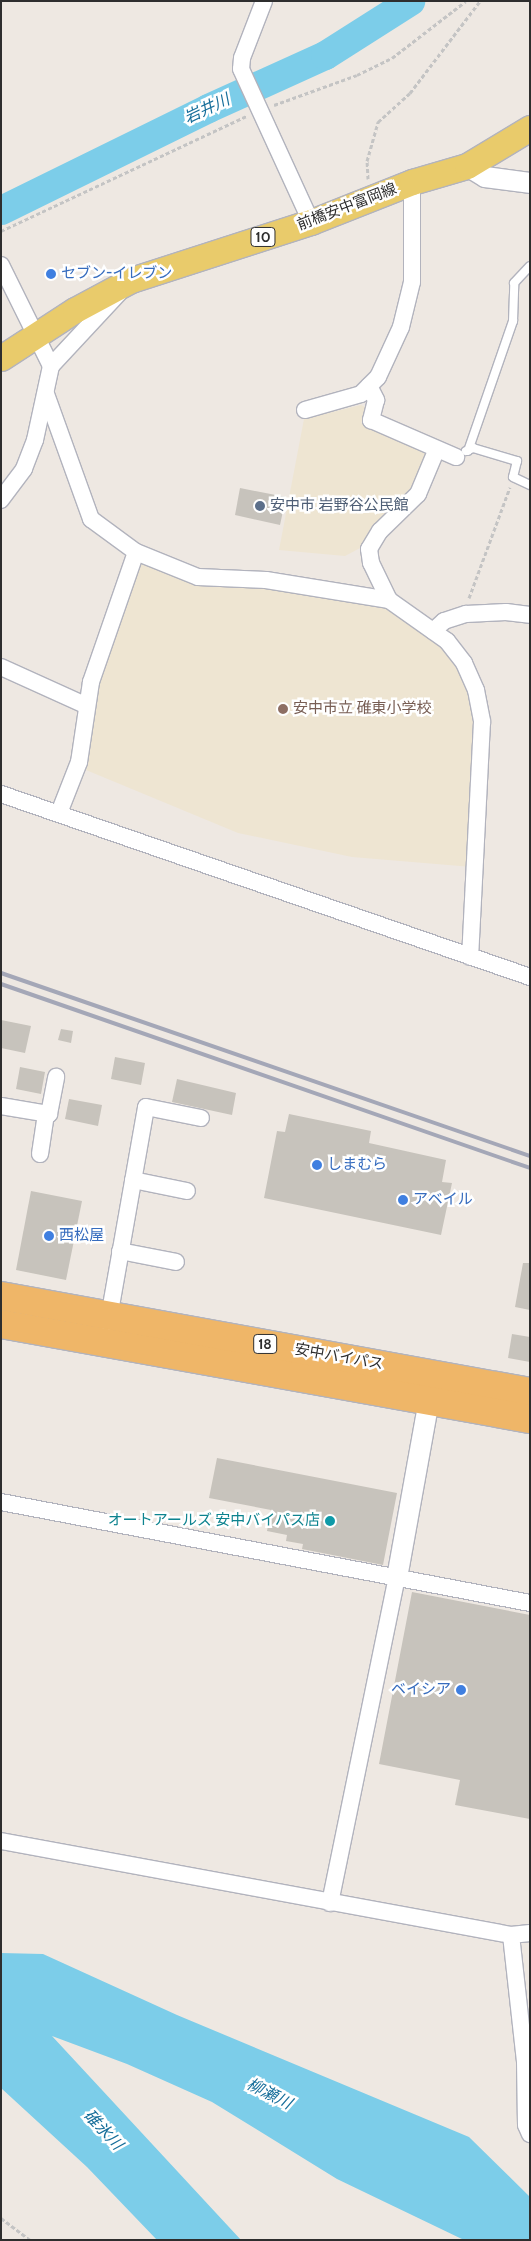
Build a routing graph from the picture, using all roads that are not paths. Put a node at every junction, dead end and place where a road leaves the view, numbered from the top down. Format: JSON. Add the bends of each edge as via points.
{"nodes":[{"id":1,"x":264,"y":1,"type":"edge"},
{"id":2,"x":530,"y":128,"type":"edge"},
{"id":3,"x":467,"y":166,"type":"junction"},
{"id":4,"x":412,"y":182,"type":"junction"},
{"id":5,"x":530,"y":183,"type":"edge"},
{"id":6,"x":312,"y":222,"type":"junction"},
{"id":7,"x":1,"y":265,"type":"edge"},
{"id":8,"x":530,"y":266,"type":"edge"},
{"id":9,"x":132,"y":280,"type":"junction"},
{"id":10,"x":34,"y":335,"type":"junction"},
{"id":11,"x":1,"y":358,"type":"edge"},
{"id":12,"x":51,"y":366,"type":"junction"},
{"id":13,"x":369,"y":386,"type":"junction"},
{"id":14,"x":46,"y":394,"type":"junction"},
{"id":15,"x":305,"y":410,"type":"dead end"},
{"id":16,"x":436,"y":451,"type":"junction"},
{"id":17,"x":462,"y":454,"type":"junction"},
{"id":18,"x":530,"y":485,"type":"edge"},
{"id":19,"x":1,"y":500,"type":"edge"},
{"id":20,"x":136,"y":552,"type":"junction"},
{"id":21,"x":389,"y":600,"type":"junction"},
{"id":22,"x":530,"y":615,"type":"edge"},
{"id":23,"x":433,"y":631,"type":"junction"},
{"id":24,"x":1,"y":667,"type":"edge"},
{"id":25,"x":87,"y":706,"type":"junction"},
{"id":26,"x":1,"y":794,"type":"edge"},
{"id":27,"x":59,"y":813,"type":"junction"},
{"id":28,"x":470,"y":957,"type":"junction"},
{"id":29,"x":530,"y":977,"type":"edge"},
{"id":30,"x":56,"y":1077,"type":"dead end"},
{"id":31,"x":1,"y":1106,"type":"edge"},
{"id":32,"x":46,"y":1114,"type":"junction"},
{"id":33,"x":201,"y":1118,"type":"dead end"},
{"id":34,"x":40,"y":1154,"type":"dead end"},
{"id":35,"x":133,"y":1180,"type":"junction"},
{"id":36,"x":187,"y":1191,"type":"dead end"},
{"id":37,"x":120,"y":1251,"type":"junction"},
{"id":38,"x":176,"y":1262,"type":"dead end"},
{"id":39,"x":1,"y":1296,"type":"edge"},
{"id":40,"x":110,"y":1316,"type":"junction"},
{"id":41,"x":1,"y":1324,"type":"edge"},
{"id":42,"x":105,"y":1343,"type":"junction"},
{"id":43,"x":431,"y":1387,"type":"junction"},
{"id":44,"x":530,"y":1392,"type":"edge"},
{"id":45,"x":530,"y":1418,"type":"edge"},
{"id":46,"x":1,"y":1502,"type":"edge"},
{"id":47,"x":397,"y":1578,"type":"junction"},
{"id":48,"x":530,"y":1604,"type":"edge"},
{"id":49,"x":1,"y":1841,"type":"edge"},
{"id":50,"x":330,"y":1902,"type":"junction"},
{"id":51,"x":530,"y":1934,"type":"edge"},
{"id":52,"x":511,"y":1935,"type":"junction"},
{"id":53,"x":530,"y":2134,"type":"edge"}],
"edges":[{"from":1,"to":6,"type":"street","via":[[242,58],[241,69]]},
{"from":2,"to":3,"type":"main road","name":"前橋安中富岡線","number":"10"},
{"from":3,"to":4,"type":"main road","name":"前橋安中富岡線","number":"10"},
{"from":3,"to":5,"type":"street","via":[[485,177]]},
{"from":4,"to":6,"type":"main road","name":"前橋安中富岡線","number":"10"},
{"from":4,"to":13,"type":"street","via":[[412,282],[400,327],[378,377]]},
{"from":6,"to":9,"type":"main road","name":"前橋安中富岡線","number":"10"},
{"from":7,"to":10,"type":"street"},
{"from":8,"to":17,"type":"lane","via":[[514,283],[513,320]]},
{"from":9,"to":10,"type":"main road","name":"前橋安中富岡線","number":"10"},
{"from":9,"to":12,"type":"street"},
{"from":10,"to":11,"type":"main road","name":"前橋安中富岡線","number":"10"},
{"from":10,"to":12,"type":"street"},
{"from":12,"to":14,"type":"street"},
{"from":13,"to":15,"type":"street","via":[[361,394]]},
{"from":13,"to":16,"type":"street","via":[[376,400],[371,420],[428,444]]},
{"from":14,"to":19,"type":"street","via":[[24,469]]},
{"from":14,"to":20,"type":"street","via":[[91,519]]},
{"from":16,"to":17,"type":"street"},
{"from":16,"to":21,"type":"street","via":[[418,494],[380,531],[369,549],[371,563]]},
{"from":17,"to":18,"type":"lane","via":[[473,448],[517,461],[514,477]]},
{"from":20,"to":21,"type":"street","via":[[198,578],[266,580]]},
{"from":20,"to":25,"type":"street","via":[[91,682]]},
{"from":21,"to":23,"type":"street"},
{"from":22,"to":23,"type":"street","via":[[474,613],[444,621]]},
{"from":23,"to":28,"type":"street","via":[[447,641],[464,663],[476,690],[482,722]]},
{"from":24,"to":25,"type":"street"},
{"from":25,"to":27,"type":"street","via":[[79,762]]},
{"from":26,"to":27,"type":"street"},
{"from":27,"to":28,"type":"street"},
{"from":28,"to":29,"type":"street"},
{"from":30,"to":32,"type":"street","via":[[49,1114]]},
{"from":31,"to":32,"type":"street"},
{"from":32,"to":34,"type":"street"},
{"from":33,"to":35,"type":"street","via":[[146,1107]]},
{"from":35,"to":36,"type":"street"},
{"from":35,"to":37,"type":"street"},
{"from":37,"to":38,"type":"street"},
{"from":37,"to":40,"type":"street"},
{"from":39,"to":40,"type":"highway","name":"安中バイパス","number":"18"},
{"from":40,"to":42,"type":"street"},
{"from":40,"to":43,"type":"highway","name":"安中バイパス","number":"18"},
{"from":41,"to":42,"type":"highway","name":"安中バイパス","number":"18"},
{"from":42,"to":43,"type":"highway","name":"安中バイパス","number":"18"},
{"from":43,"to":44,"type":"highway","name":"安中バイパス","number":"18"},
{"from":43,"to":45,"type":"highway","name":"安中バイパス","number":"18"},
{"from":43,"to":47,"type":"street"},
{"from":46,"to":47,"type":"street"},
{"from":47,"to":48,"type":"street"},
{"from":47,"to":50,"type":"street"},
{"from":49,"to":50,"type":"street"},
{"from":50,"to":52,"type":"street"},
{"from":51,"to":52,"type":"street"},
{"from":52,"to":53,"type":"street","via":[[525,2061],[526,2125]]}]}
